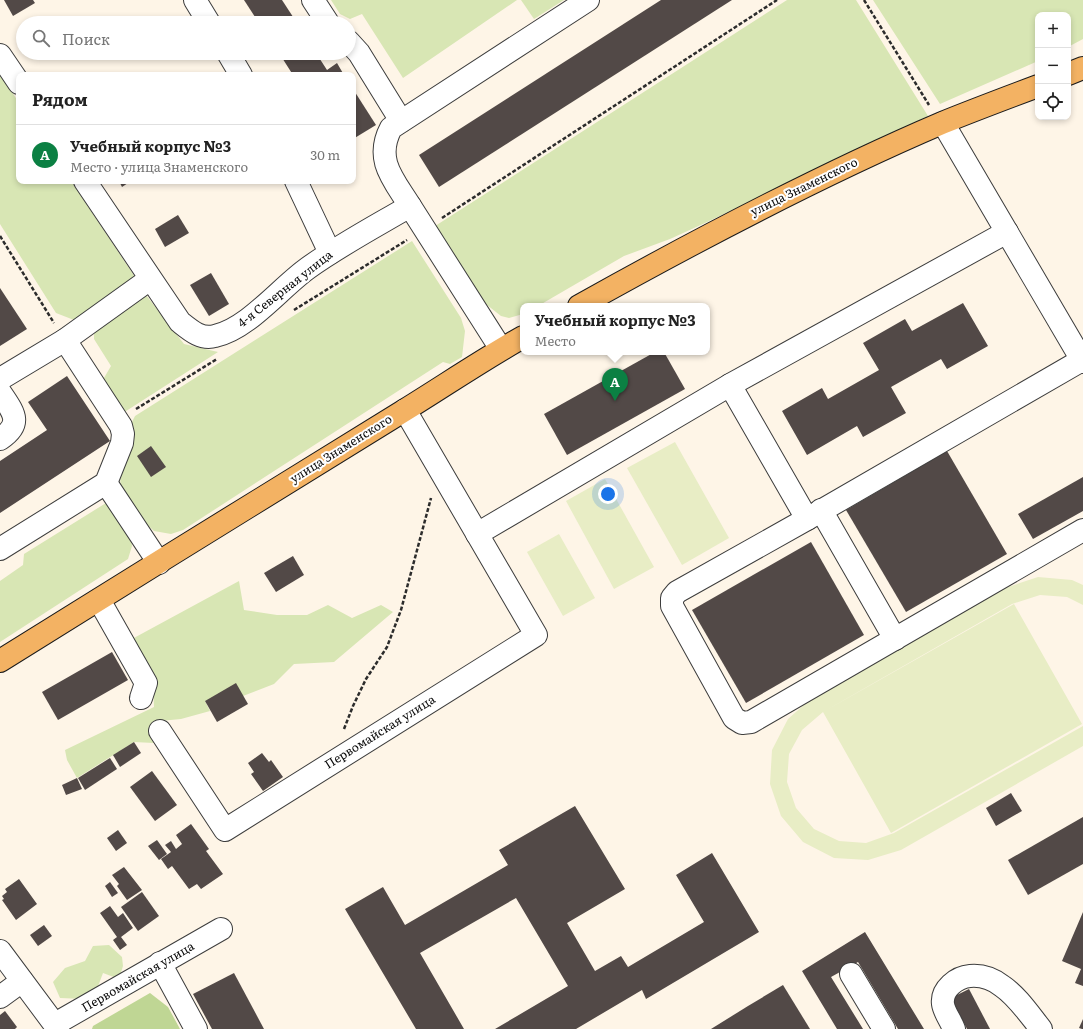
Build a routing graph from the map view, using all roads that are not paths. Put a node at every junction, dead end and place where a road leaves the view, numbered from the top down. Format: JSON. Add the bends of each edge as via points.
{"nodes":[{"id":1,"x":195,"y":0,"type":"edge"},
{"id":2,"x":313,"y":0,"type":"edge"},
{"id":3,"x":588,"y":0,"type":"edge"},
{"id":4,"x":205,"y":16,"type":"edge"},
{"id":5,"x":323,"y":16,"type":"edge"},
{"id":6,"x":356,"y":49,"type":"edge"},
{"id":7,"x":0,"y":55,"type":"edge"},
{"id":8,"x":232,"y":60,"type":"edge"},
{"id":9,"x":1083,"y":68,"type":"edge"},
{"id":10,"x":238,"y":72,"type":"edge"},
{"id":11,"x":1071,"y":73,"type":"edge"},
{"id":12,"x":16,"y":79,"type":"edge"},
{"id":13,"x":1035,"y":87,"type":"edge"},
{"id":14,"x":401,"y":121,"type":"junction"},
{"id":15,"x":943,"y":123,"type":"junction"},
{"id":16,"x":87,"y":184,"type":"edge"},
{"id":17,"x":297,"y":184,"type":"edge"},
{"id":18,"x":410,"y":206,"type":"junction"},
{"id":19,"x":1007,"y":232,"type":"junction"},
{"id":20,"x":330,"y":253,"type":"junction"},
{"id":21,"x":150,"y":279,"type":"junction"},
{"id":22,"x":584,"y":303,"type":"edge"},
{"id":23,"x":520,"y":339,"type":"edge"},
{"id":24,"x":65,"y":340,"type":"junction"},
{"id":25,"x":501,"y":349,"type":"junction"},
{"id":26,"x":1082,"y":361,"type":"edge"},
{"id":27,"x":0,"y":379,"type":"edge"},
{"id":28,"x":730,"y":385,"type":"junction"},
{"id":29,"x":0,"y":392,"type":"edge"},
{"id":30,"x":405,"y":410,"type":"junction"},
{"id":31,"x":0,"y":439,"type":"edge"},
{"id":32,"x":106,"y":483,"type":"junction"},
{"id":33,"x":814,"y":515,"type":"junction"},
{"id":34,"x":1083,"y":530,"type":"edge"},
{"id":35,"x":477,"y":534,"type":"junction"},
{"id":36,"x":0,"y":549,"type":"edge"},
{"id":37,"x":159,"y":563,"type":"junction"},
{"id":38,"x":108,"y":594,"type":"junction"},
{"id":39,"x":895,"y":639,"type":"junction"},
{"id":40,"x":0,"y":661,"type":"edge"},
{"id":41,"x":142,"y":698,"type":"dead end"},
{"id":42,"x":160,"y":731,"type":"dead end"},
{"id":43,"x":221,"y":929,"type":"dead end"},
{"id":44,"x":0,"y":952,"type":"edge"},
{"id":45,"x":160,"y":963,"type":"junction"},
{"id":46,"x":851,"y":974,"type":"dead end"},
{"id":47,"x":22,"y":981,"type":"junction"},
{"id":48,"x":0,"y":997,"type":"edge"},
{"id":49,"x":56,"y":1027,"type":"edge"},
{"id":50,"x":196,"y":1029,"type":"edge"},
{"id":51,"x":884,"y":1029,"type":"edge"},
{"id":52,"x":954,"y":1029,"type":"edge"},
{"id":53,"x":1041,"y":1029,"type":"edge"}],
"edges":[{"from":1,"to":4,"type":"street"},
{"from":2,"to":5,"type":"street"},
{"from":3,"to":14,"type":"street"},
{"from":6,"to":14,"type":"street"},
{"from":7,"to":12,"type":"street"},
{"from":8,"to":10,"type":"street"},
{"from":9,"to":11,"type":"main road"},
{"from":13,"to":15,"type":"main road","name":"улица Знаменского"},
{"from":14,"to":18,"type":"street","via":[[391,128],[385,138],[384,163]]},
{"from":15,"to":19,"type":"street"},
{"from":15,"to":22,"type":"main road","name":"улица Знаменского","via":[[771,203]]},
{"from":16,"to":21,"type":"street","name":"4-я Северная улица"},
{"from":17,"to":20,"type":"street"},
{"from":18,"to":20,"type":"street","name":"4-я Северная улица"},
{"from":18,"to":25,"type":"street"},
{"from":19,"to":26,"type":"street"},
{"from":19,"to":28,"type":"street"},
{"from":20,"to":21,"type":"street","name":"4-я Северная улица","via":[[307,269],[245,322],[213,337],[195,334],[180,322]]},
{"from":21,"to":24,"type":"street"},
{"from":23,"to":25,"type":"main road","name":"улица Знаменского"},
{"from":24,"to":27,"type":"street"},
{"from":24,"to":32,"type":"street","via":[[121,426],[122,443]]},
{"from":25,"to":30,"type":"main road","name":"улица Знаменского"},
{"from":26,"to":33,"type":"street"},
{"from":28,"to":33,"type":"street"},
{"from":28,"to":35,"type":"street"},
{"from":29,"to":31,"type":"street","via":[[15,416],[10,433]]},
{"from":30,"to":35,"type":"street"},
{"from":30,"to":37,"type":"main road","name":"улица Знаменского"},
{"from":32,"to":36,"type":"street"},
{"from":32,"to":37,"type":"street"},
{"from":33,"to":39,"type":"street"},
{"from":33,"to":39,"type":"street","via":[[677,592],[672,598],[672,606],[734,718],[742,723],[751,722]]},
{"from":34,"to":39,"type":"street"},
{"from":35,"to":42,"type":"street","name":"Первомайская улица","via":[[536,635],[225,830]]},
{"from":37,"to":38,"type":"main road","name":"улица Знаменского"},
{"from":38,"to":40,"type":"main road"},
{"from":38,"to":41,"type":"street","via":[[146,683]]},
{"from":43,"to":45,"type":"street","name":"Первомайская улица"},
{"from":44,"to":47,"type":"street"},
{"from":45,"to":49,"type":"street","name":"Первомайская улица"},
{"from":45,"to":50,"type":"street"},
{"from":46,"to":51,"type":"street"},
{"from":47,"to":48,"type":"street"},
{"from":47,"to":49,"type":"street"},
{"from":52,"to":53,"type":"street","via":[[943,999],[953,983],[969,976],[986,978],[1002,986]]}]}
